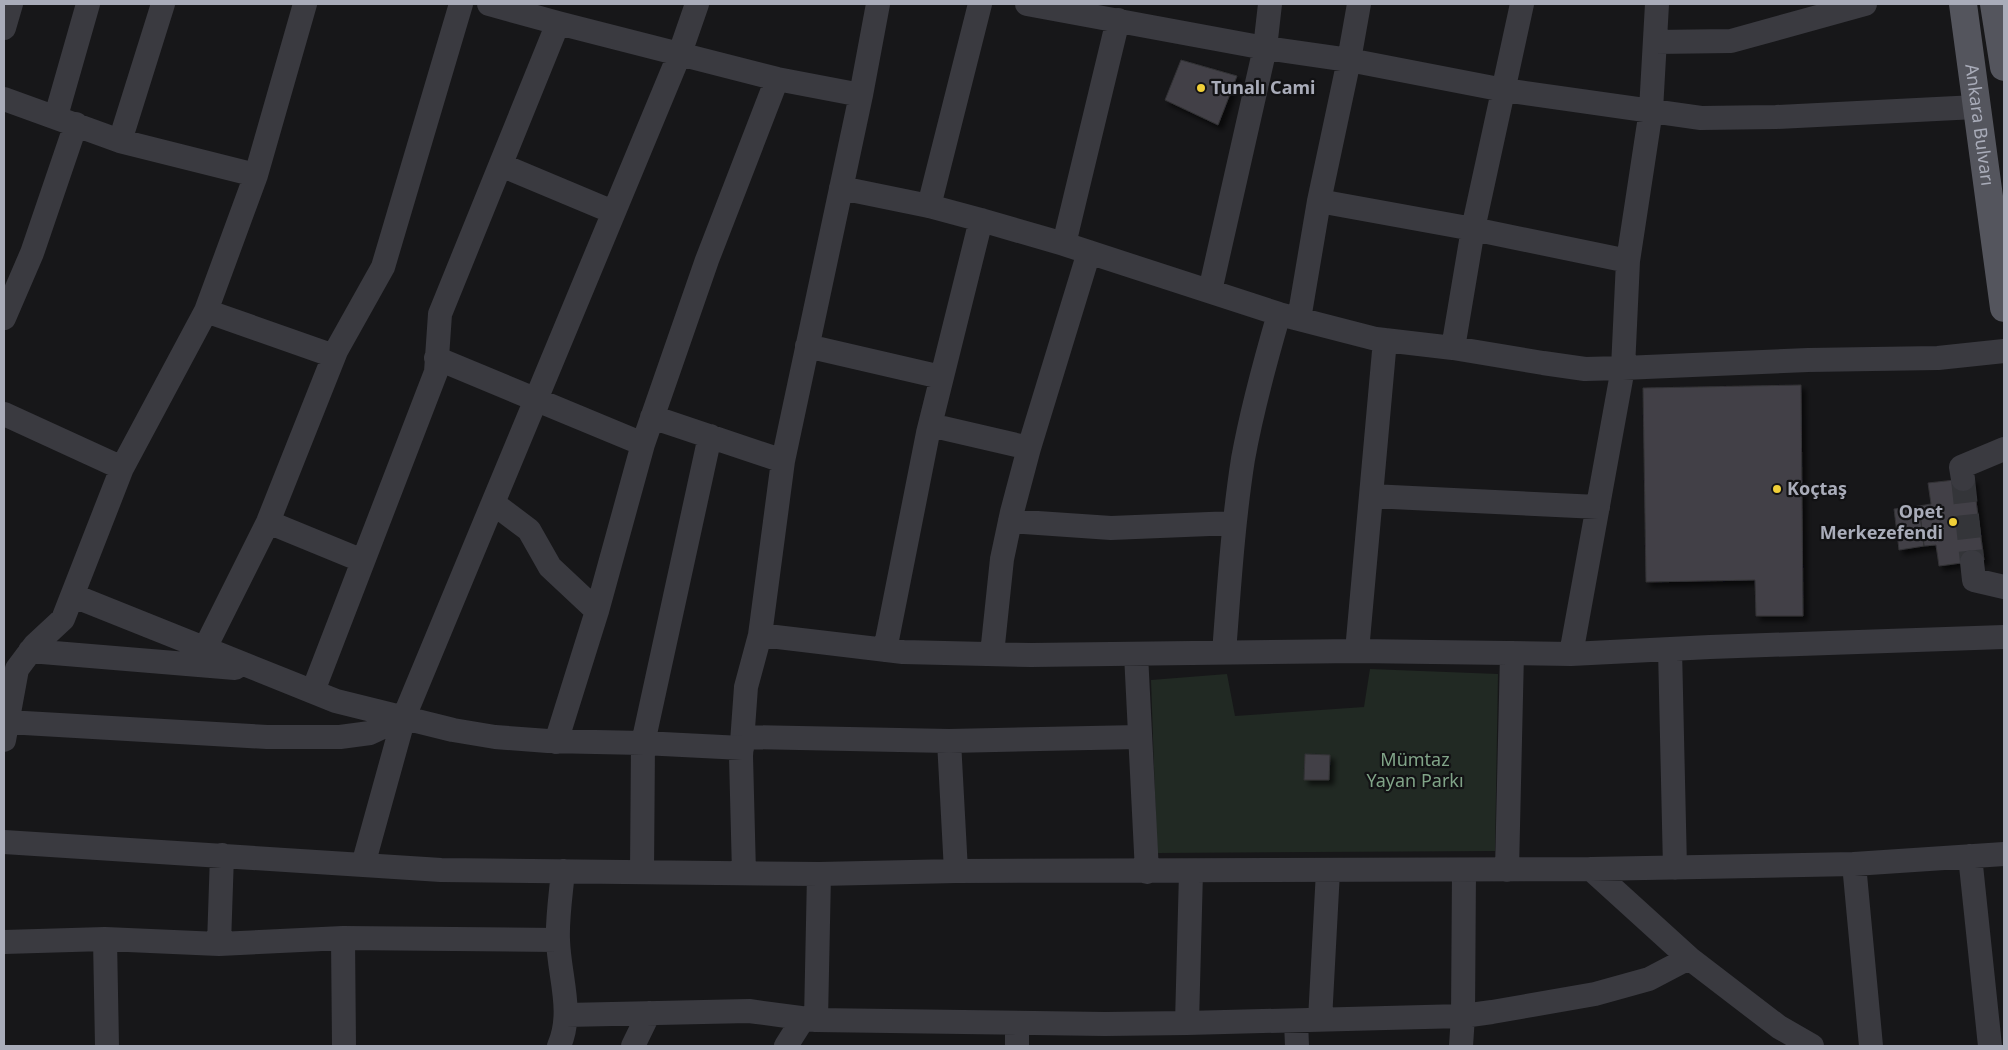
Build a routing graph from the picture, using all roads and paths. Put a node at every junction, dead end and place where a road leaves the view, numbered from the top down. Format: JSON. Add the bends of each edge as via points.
{"nodes":[{"id":1,"x":11,"y":4,"type":"edge"},
{"id":2,"x":88,"y":4,"type":"edge"},
{"id":3,"x":162,"y":4,"type":"edge"},
{"id":4,"x":306,"y":4,"type":"edge"},
{"id":5,"x":461,"y":4,"type":"edge"},
{"id":6,"x":489,"y":4,"type":"edge"},
{"id":7,"x":697,"y":4,"type":"edge"},
{"id":8,"x":878,"y":4,"type":"edge"},
{"id":9,"x":980,"y":4,"type":"edge"},
{"id":10,"x":1027,"y":4,"type":"edge"},
{"id":11,"x":1270,"y":4,"type":"edge"},
{"id":12,"x":1359,"y":4,"type":"edge"},
{"id":13,"x":1522,"y":4,"type":"edge"},
{"id":14,"x":1657,"y":4,"type":"edge"},
{"id":15,"x":1865,"y":4,"type":"edge"},
{"id":16,"x":1962,"y":4,"type":"edge"},
{"id":17,"x":1998,"y":8,"type":"edge"},
{"id":18,"x":1118,"y":20,"type":"junction"},
{"id":19,"x":558,"y":24,"type":"junction"},
{"id":20,"x":4,"y":28,"type":"edge"},
{"id":21,"x":1655,"y":42,"type":"junction"},
{"id":22,"x":1265,"y":48,"type":"junction"},
{"id":23,"x":680,"y":53,"type":"junction"},
{"id":24,"x":1349,"y":60,"type":"junction"},
{"id":25,"x":2004,"y":67,"type":"edge"},
{"id":26,"x":777,"y":79,"type":"junction"},
{"id":27,"x":1504,"y":90,"type":"junction"},
{"id":28,"x":860,"y":95,"type":"junction"},
{"id":29,"x":4,"y":99,"type":"edge"},
{"id":30,"x":1976,"y":107,"type":"junction"},
{"id":31,"x":1651,"y":110,"type":"junction"},
{"id":32,"x":66,"y":120,"type":"junction"},
{"id":33,"x":120,"y":141,"type":"junction"},
{"id":34,"x":501,"y":165,"type":"junction"},
{"id":35,"x":256,"y":175,"type":"junction"},
{"id":36,"x":841,"y":188,"type":"junction"},
{"id":37,"x":1320,"y":200,"type":"junction"},
{"id":38,"x":929,"y":206,"type":"junction"},
{"id":39,"x":613,"y":212,"type":"junction"},
{"id":40,"x":981,"y":220,"type":"junction"},
{"id":41,"x":1473,"y":229,"type":"junction"},
{"id":42,"x":1064,"y":244,"type":"junction"},
{"id":43,"x":1089,"y":252,"type":"junction"},
{"id":44,"x":1628,"y":261,"type":"junction"},
{"id":45,"x":1210,"y":291,"type":"junction"},
{"id":46,"x":2004,"y":308,"type":"edge"},
{"id":47,"x":206,"y":311,"type":"junction"},
{"id":48,"x":1289,"y":316,"type":"junction"},
{"id":49,"x":4,"y":318,"type":"edge"},
{"id":50,"x":1385,"y":340,"type":"junction"},
{"id":51,"x":807,"y":346,"type":"junction"},
{"id":52,"x":1453,"y":348,"type":"junction"},
{"id":53,"x":2004,"y":351,"type":"edge"},
{"id":54,"x":334,"y":356,"type":"junction"},
{"id":55,"x":436,"y":358,"type":"junction"},
{"id":56,"x":1623,"y":368,"type":"junction"},
{"id":57,"x":941,"y":377,"type":"junction"},
{"id":58,"x":536,"y":400,"type":"junction"},
{"id":59,"x":4,"y":414,"type":"edge"},
{"id":60,"x":652,"y":417,"type":"junction"},
{"id":61,"x":930,"y":425,"type":"junction"},
{"id":62,"x":710,"y":436,"type":"junction"},
{"id":63,"x":643,"y":444,"type":"junction"},
{"id":64,"x":1029,"y":448,"type":"junction"},
{"id":65,"x":2004,"y":449,"type":"edge"},
{"id":66,"x":783,"y":461,"type":"junction"},
{"id":67,"x":122,"y":468,"type":"junction"},
{"id":68,"x":1962,"y":479,"type":"tunnel mouth"},
{"id":69,"x":1371,"y":496,"type":"junction"},
{"id":70,"x":493,"y":503,"type":"junction"},
{"id":71,"x":1598,"y":507,"type":"junction"},
{"id":72,"x":1010,"y":521,"type":"junction"},
{"id":73,"x":268,"y":522,"type":"junction"},
{"id":74,"x":1234,"y":523,"type":"junction"},
{"id":75,"x":363,"y":561,"type":"junction"},
{"id":76,"x":1972,"y":562,"type":"tunnel mouth"},
{"id":77,"x":2004,"y":587,"type":"edge"},
{"id":78,"x":74,"y":596,"type":"junction"},
{"id":79,"x":597,"y":611,"type":"junction"},
{"id":80,"x":760,"y":636,"type":"junction"},
{"id":81,"x":2004,"y":636,"type":"edge"},
{"id":82,"x":205,"y":648,"type":"junction"},
{"id":83,"x":1670,"y":649,"type":"junction"},
{"id":84,"x":885,"y":650,"type":"junction"},
{"id":85,"x":30,"y":651,"type":"junction"},
{"id":86,"x":1357,"y":651,"type":"junction"},
{"id":87,"x":1224,"y":652,"type":"junction"},
{"id":88,"x":1512,"y":653,"type":"junction"},
{"id":89,"x":992,"y":654,"type":"junction"},
{"id":90,"x":1136,"y":654,"type":"junction"},
{"id":91,"x":1571,"y":654,"type":"junction"},
{"id":92,"x":260,"y":670,"type":"junction"},
{"id":93,"x":313,"y":691,"type":"junction"},
{"id":94,"x":404,"y":717,"type":"junction"},
{"id":95,"x":5,"y":731,"type":"edge"},
{"id":96,"x":1139,"y":737,"type":"junction"},
{"id":97,"x":949,"y":741,"type":"junction"},
{"id":98,"x":556,"y":742,"type":"junction"},
{"id":99,"x":642,"y":743,"type":"junction"},
{"id":100,"x":742,"y":743,"type":"junction"},
{"id":101,"x":4,"y":842,"type":"edge"},
{"id":102,"x":2004,"y":854,"type":"edge"},
{"id":103,"x":222,"y":855,"type":"junction"},
{"id":104,"x":1970,"y":856,"type":"junction"},
{"id":105,"x":1854,"y":864,"type":"junction"},
{"id":106,"x":363,"y":865,"type":"junction"},
{"id":107,"x":1675,"y":868,"type":"junction"},
{"id":108,"x":1591,"y":869,"type":"junction"},
{"id":109,"x":1464,"y":870,"type":"junction"},
{"id":110,"x":1507,"y":870,"type":"junction"},
{"id":111,"x":956,"y":871,"type":"junction"},
{"id":112,"x":1328,"y":871,"type":"junction"},
{"id":113,"x":562,"y":872,"type":"junction"},
{"id":114,"x":642,"y":872,"type":"junction"},
{"id":115,"x":1147,"y":872,"type":"junction"},
{"id":116,"x":1191,"y":872,"type":"junction"},
{"id":117,"x":744,"y":873,"type":"junction"},
{"id":118,"x":819,"y":874,"type":"junction"},
{"id":119,"x":343,"y":938,"type":"junction"},
{"id":120,"x":106,"y":939,"type":"junction"},
{"id":121,"x":558,"y":940,"type":"junction"},
{"id":122,"x":4,"y":942,"type":"edge"},
{"id":123,"x":219,"y":944,"type":"junction"},
{"id":124,"x":1689,"y":958,"type":"junction"},
{"id":125,"x":649,"y":1013,"type":"junction"},
{"id":126,"x":566,"y":1015,"type":"junction"},
{"id":127,"x":1463,"y":1016,"type":"junction"},
{"id":128,"x":809,"y":1020,"type":"junction"},
{"id":129,"x":1296,"y":1020,"type":"junction"},
{"id":130,"x":1320,"y":1020,"type":"junction"},
{"id":131,"x":1187,"y":1024,"type":"junction"},
{"id":132,"x":1017,"y":1035,"type":"edge"},
{"id":133,"x":107,"y":1046,"type":"edge"},
{"id":134,"x":344,"y":1046,"type":"edge"},
{"id":135,"x":559,"y":1046,"type":"edge"},
{"id":136,"x":634,"y":1046,"type":"edge"},
{"id":137,"x":786,"y":1046,"type":"edge"},
{"id":138,"x":1297,"y":1046,"type":"edge"},
{"id":139,"x":1461,"y":1046,"type":"edge"},
{"id":140,"x":1812,"y":1046,"type":"edge"},
{"id":141,"x":1871,"y":1046,"type":"edge"},
{"id":142,"x":1990,"y":1046,"type":"edge"}],
"edges":[{"from":1,"to":20,"type":"street"},
{"from":2,"to":32,"type":"street"},
{"from":3,"to":33,"type":"street"},
{"from":4,"to":35,"type":"street"},
{"from":5,"to":54,"type":"street","via":[[383,267]]},
{"from":6,"to":19,"type":"street"},
{"from":7,"to":23,"type":"street"},
{"from":8,"to":28,"type":"street"},
{"from":9,"to":38,"type":"street"},
{"from":10,"to":18,"type":"street"},
{"from":11,"to":22,"type":"street"},
{"from":12,"to":24,"type":"street"},
{"from":13,"to":27,"type":"street"},
{"from":14,"to":21,"type":"street"},
{"from":15,"to":21,"type":"street","via":[[1731,40]]},
{"from":16,"to":30,"type":"main road","name":"Ankara Bulvarı"},
{"from":17,"to":25,"type":"main road","name":"Ankara Bulvarı"},
{"from":18,"to":22,"type":"street"},
{"from":18,"to":42,"type":"street"},
{"from":19,"to":23,"type":"street"},
{"from":19,"to":34,"type":"street"},
{"from":21,"to":31,"type":"street"},
{"from":22,"to":24,"type":"street"},
{"from":22,"to":45,"type":"street"},
{"from":23,"to":26,"type":"street"},
{"from":23,"to":39,"type":"street"},
{"from":24,"to":27,"type":"street"},
{"from":24,"to":37,"type":"street"},
{"from":26,"to":28,"type":"street"},
{"from":26,"to":60,"type":"street","via":[[707,260]]},
{"from":27,"to":31,"type":"street"},
{"from":27,"to":41,"type":"street"},
{"from":28,"to":36,"type":"street"},
{"from":29,"to":32,"type":"street"},
{"from":30,"to":31,"type":"street","via":[[1701,118]]},
{"from":30,"to":46,"type":"main road","name":"Ankara Bulvarı"},
{"from":31,"to":44,"type":"street"},
{"from":32,"to":33,"type":"street"},
{"from":32,"to":49,"type":"street","via":[[32,253]]},
{"from":33,"to":35,"type":"street"},
{"from":34,"to":39,"type":"street"},
{"from":34,"to":55,"type":"street","via":[[440,314]]},
{"from":35,"to":47,"type":"street"},
{"from":36,"to":38,"type":"street"},
{"from":36,"to":51,"type":"street"},
{"from":37,"to":41,"type":"street"},
{"from":37,"to":48,"type":"street"},
{"from":38,"to":40,"type":"street"},
{"from":39,"to":58,"type":"street"},
{"from":40,"to":42,"type":"street"},
{"from":40,"to":57,"type":"street"},
{"from":41,"to":44,"type":"street"},
{"from":41,"to":52,"type":"street"},
{"from":42,"to":43,"type":"street"},
{"from":43,"to":45,"type":"street"},
{"from":43,"to":64,"type":"street"},
{"from":44,"to":56,"type":"street"},
{"from":45,"to":48,"type":"street"},
{"from":47,"to":54,"type":"street"},
{"from":47,"to":67,"type":"street"},
{"from":48,"to":50,"type":"street"},
{"from":48,"to":74,"type":"street","via":[[1259,382]]},
{"from":50,"to":52,"type":"street"},
{"from":50,"to":69,"type":"street"},
{"from":51,"to":57,"type":"street"},
{"from":51,"to":66,"type":"street"},
{"from":52,"to":56,"type":"street","via":[[1585,369]]},
{"from":53,"to":56,"type":"street","via":[[1938,358],[1789,360]]},
{"from":54,"to":73,"type":"street"},
{"from":55,"to":58,"type":"street"},
{"from":55,"to":75,"type":"street","via":[[436,372]]},
{"from":56,"to":71,"type":"street"},
{"from":57,"to":61,"type":"street"},
{"from":58,"to":63,"type":"street"},
{"from":58,"to":70,"type":"street"},
{"from":59,"to":67,"type":"street"},
{"from":60,"to":62,"type":"street"},
{"from":60,"to":63,"type":"street"},
{"from":61,"to":64,"type":"street"},
{"from":61,"to":84,"type":"street"},
{"from":62,"to":66,"type":"street"},
{"from":62,"to":99,"type":"street"},
{"from":63,"to":79,"type":"street"},
{"from":64,"to":72,"type":"street"},
{"from":65,"to":68,"type":"street","via":[[1961,467]]},
{"from":66,"to":80,"type":"street"},
{"from":67,"to":78,"type":"street"},
{"from":69,"to":71,"type":"street"},
{"from":69,"to":86,"type":"street"},
{"from":70,"to":79,"type":"street","via":[[529,530],[550,567]]},
{"from":70,"to":94,"type":"street"},
{"from":71,"to":91,"type":"street"},
{"from":72,"to":74,"type":"street","via":[[1111,528]]},
{"from":72,"to":89,"type":"street","via":[[1002,559]]},
{"from":73,"to":75,"type":"street"},
{"from":73,"to":82,"type":"street"},
{"from":74,"to":87,"type":"street"},
{"from":75,"to":93,"type":"street"},
{"from":76,"to":77,"type":"street","via":[[1974,580]]},
{"from":78,"to":82,"type":"street"},
{"from":78,"to":85,"type":"street","via":[[63,619]]},
{"from":79,"to":98,"type":"street"},
{"from":80,"to":84,"type":"street"},
{"from":80,"to":100,"type":"street","via":[[746,687]]},
{"from":81,"to":83,"type":"street"},
{"from":82,"to":92,"type":"street"},
{"from":83,"to":91,"type":"street"},
{"from":83,"to":107,"type":"street"},
{"from":84,"to":89,"type":"street"},
{"from":85,"to":92,"type":"street"},
{"from":85,"to":95,"type":"street","via":[[17,669]]},
{"from":86,"to":87,"type":"street"},
{"from":86,"to":88,"type":"street"},
{"from":87,"to":90,"type":"street"},
{"from":88,"to":91,"type":"street"},
{"from":88,"to":110,"type":"street"},
{"from":89,"to":90,"type":"street"},
{"from":90,"to":96,"type":"street"},
{"from":92,"to":93,"type":"street"},
{"from":93,"to":94,"type":"street","via":[[336,701]]},
{"from":94,"to":95,"type":"street","via":[[370,733],[340,737]]},
{"from":94,"to":98,"type":"street","via":[[495,737]]},
{"from":94,"to":106,"type":"street"},
{"from":96,"to":97,"type":"street"},
{"from":96,"to":115,"type":"street"},
{"from":97,"to":100,"type":"street"},
{"from":97,"to":111,"type":"street"},
{"from":98,"to":99,"type":"street"},
{"from":99,"to":100,"type":"street"},
{"from":99,"to":114,"type":"street"},
{"from":100,"to":117,"type":"street"},
{"from":101,"to":103,"type":"street"},
{"from":102,"to":104,"type":"street"},
{"from":103,"to":106,"type":"street"},
{"from":103,"to":123,"type":"street"},
{"from":104,"to":105,"type":"street"},
{"from":104,"to":142,"type":"street"},
{"from":105,"to":107,"type":"street"},
{"from":105,"to":141,"type":"street"},
{"from":106,"to":113,"type":"street"},
{"from":107,"to":108,"type":"street"},
{"from":108,"to":110,"type":"street"},
{"from":108,"to":124,"type":"street"},
{"from":109,"to":110,"type":"street"},
{"from":109,"to":112,"type":"street"},
{"from":109,"to":127,"type":"street"},
{"from":111,"to":115,"type":"street"},
{"from":111,"to":118,"type":"street"},
{"from":112,"to":116,"type":"street"},
{"from":112,"to":130,"type":"street"},
{"from":113,"to":114,"type":"street"},
{"from":113,"to":121,"type":"street"},
{"from":114,"to":117,"type":"street"},
{"from":115,"to":116,"type":"street"},
{"from":116,"to":131,"type":"street"},
{"from":117,"to":118,"type":"street"},
{"from":118,"to":128,"type":"street"},
{"from":119,"to":121,"type":"street"},
{"from":119,"to":123,"type":"street"},
{"from":119,"to":134,"type":"street"},
{"from":120,"to":122,"type":"street"},
{"from":120,"to":123,"type":"street"},
{"from":120,"to":133,"type":"street"},
{"from":121,"to":126,"type":"street"},
{"from":124,"to":127,"type":"street","via":[[1649,978],[1595,994]]},
{"from":124,"to":140,"type":"street","via":[[1779,1027]]},
{"from":125,"to":126,"type":"street"},
{"from":125,"to":128,"type":"street","via":[[749,1011]]},
{"from":125,"to":136,"type":"street"},
{"from":126,"to":135,"type":"street"},
{"from":127,"to":130,"type":"street"},
{"from":127,"to":139,"type":"street"},
{"from":128,"to":132,"type":"street"},
{"from":128,"to":137,"type":"street"},
{"from":129,"to":130,"type":"street"},
{"from":129,"to":131,"type":"street"},
{"from":129,"to":138,"type":"street"},
{"from":131,"to":132,"type":"street"}]}
